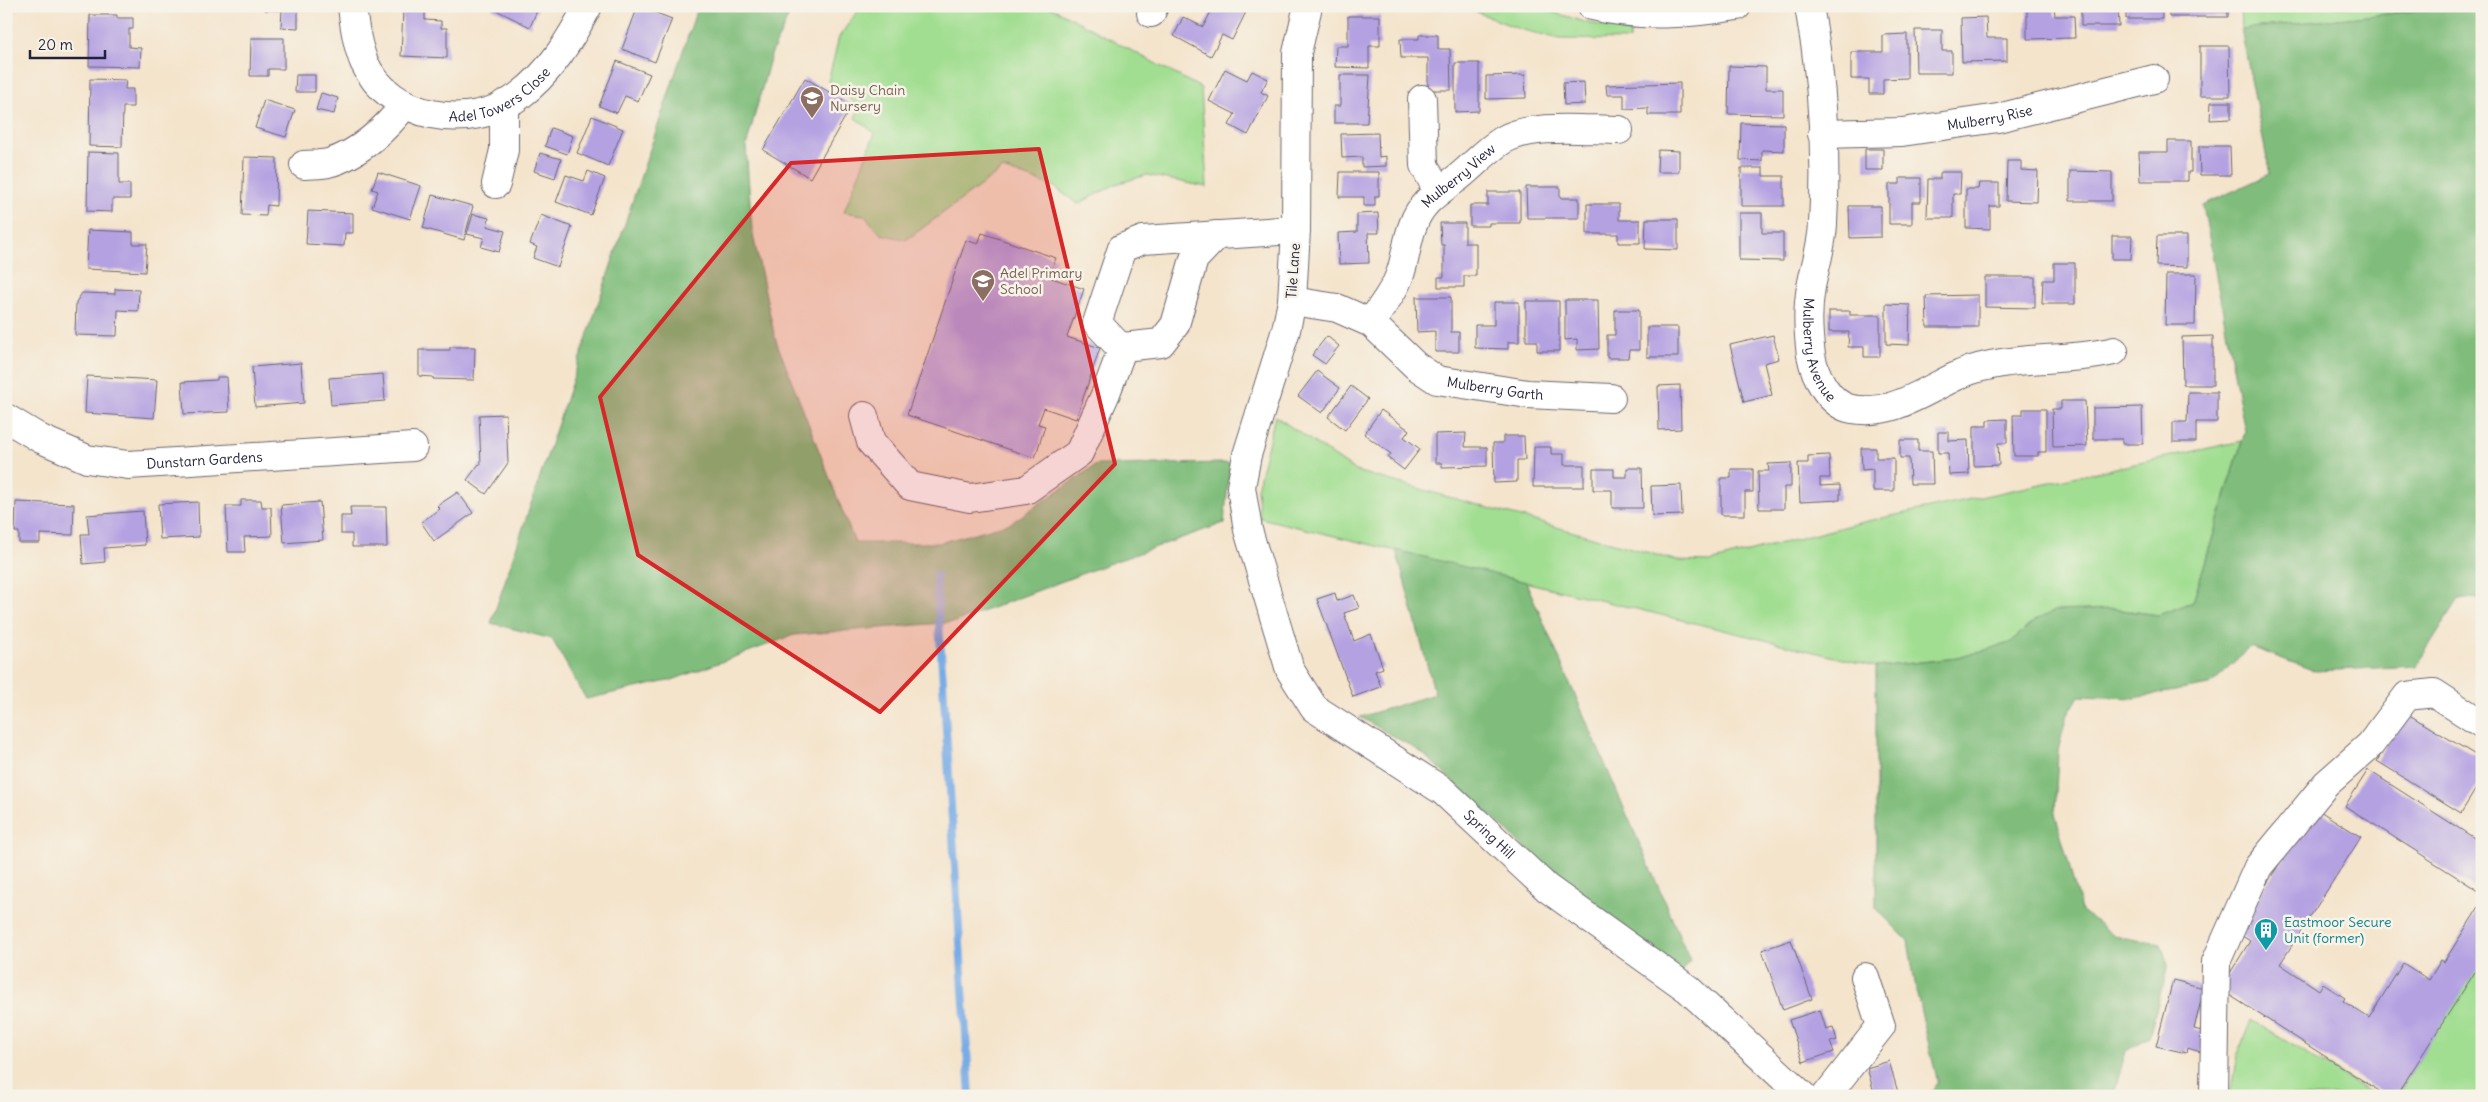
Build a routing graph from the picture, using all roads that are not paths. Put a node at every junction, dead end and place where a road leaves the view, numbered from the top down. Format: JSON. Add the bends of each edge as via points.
{"nodes":[{"id":1,"x":352,"y":6,"type":"edge"},
{"id":2,"x":588,"y":6,"type":"edge"},
{"id":3,"x":1308,"y":6,"type":"edge"},
{"id":4,"x":1592,"y":6,"type":"edge"},
{"id":5,"x":1737,"y":6,"type":"edge"},
{"id":6,"x":1809,"y":6,"type":"edge"},
{"id":7,"x":2154,"y":78,"type":"dead end"},
{"id":8,"x":1422,"y":99,"type":"dead end"},
{"id":9,"x":405,"y":104,"type":"junction"},
{"id":10,"x":504,"y":104,"type":"junction"},
{"id":11,"x":1620,"y":130,"type":"dead end"},
{"id":12,"x":1822,"y":134,"type":"junction"},
{"id":13,"x":304,"y":165,"type":"dead end"},
{"id":14,"x":496,"y":184,"type":"dead end"},
{"id":15,"x":1438,"y":190,"type":"junction"},
{"id":16,"x":1296,"y":230,"type":"junction"},
{"id":17,"x":1218,"y":235,"type":"junction"},
{"id":18,"x":1292,"y":301,"type":"junction"},
{"id":19,"x":1371,"y":322,"type":"junction"},
{"id":20,"x":1123,"y":347,"type":"junction"},
{"id":21,"x":2114,"y":351,"type":"dead end"},
{"id":22,"x":1611,"y":398,"type":"dead end"},
{"id":23,"x":864,"y":416,"type":"dead end"},
{"id":24,"x":6,"y":418,"type":"edge"},
{"id":25,"x":413,"y":447,"type":"dead end"},
{"id":26,"x":1248,"y":530,"type":"joint"},
{"id":27,"x":2482,"y":724,"type":"edge"},
{"id":28,"x":1865,"y":977,"type":"dead end"},
{"id":29,"x":1803,"y":1096,"type":"edge"},
{"id":30,"x":1826,"y":1096,"type":"edge"},
{"id":31,"x":2214,"y":1096,"type":"edge"}],
"edges":[{"from":1,"to":9,"type":"street","name":"Adel Towers Close","via":[[356,38],[365,63],[382,88]]},
{"from":2,"to":10,"type":"street","name":"Adel Towers Close","via":[[569,42],[540,78],[517,98]]},
{"from":3,"to":16,"type":"street","name":"Tile Lane","via":[[1297,53]]},
{"from":4,"to":5,"type":"street","via":[[1636,14],[1670,15]]},
{"from":6,"to":12,"type":"street","name":"Mulberry Avenue","via":[[1817,49]]},
{"from":7,"to":12,"type":"street","name":"Mulberry Rise","via":[[1998,118],[1902,132]]},
{"from":8,"to":15,"type":"street","via":[[1424,164]]},
{"from":9,"to":10,"type":"street","name":"Adel Towers Close","via":[[428,115],[457,117],[486,112]]},
{"from":9,"to":13,"type":"street","via":[[374,138],[329,163]]},
{"from":10,"to":14,"type":"street","via":[[504,150]]},
{"from":11,"to":15,"type":"street","name":"Mulberry View","via":[[1523,132],[1498,144],[1456,180]]},
{"from":12,"to":21,"type":"street","name":"Mulberry Avenue","via":[[1823,225],[1820,253],[1810,289],[1808,319],[1811,356],[1820,382],[1835,401],[1850,409],[1872,411],[1910,400],[1961,374],[1991,364]]},
{"from":15,"to":19,"type":"street","name":"Mulberry View","via":[[1421,208],[1398,280]]},
{"from":16,"to":17,"type":"street"},
{"from":16,"to":18,"type":"street","name":"Tile Lane"},
{"from":17,"to":20,"type":"street","via":[[1194,259],[1175,325],[1161,343]]},
{"from":17,"to":20,"type":"street","via":[[1143,240],[1122,248],[1097,323]]},
{"from":18,"to":19,"type":"street","via":[[1337,308]]},
{"from":18,"to":26,"type":"street","name":"Tile Lane","via":[[1241,487]]},
{"from":19,"to":22,"type":"street","name":"Mulberry Garth","via":[[1416,366],[1437,380],[1528,394]]},
{"from":20,"to":23,"type":"street","via":[[1079,452],[1026,490],[970,498],[910,486],[871,442]]},
{"from":24,"to":25,"type":"street","name":"Dunstarn Gardens","via":[[41,439],[87,460],[128,465]]},
{"from":26,"to":29,"type":"street","name":"Spring Hill","via":[[1290,670],[1314,708],[1443,791],[1547,888],[1688,989]]},
{"from":27,"to":31,"type":"street","via":[[2434,692],[2407,696],[2370,745],[2326,784],[2258,867],[2216,962]]},
{"from":28,"to":30,"type":"street","via":[[1881,1026]]}]}
